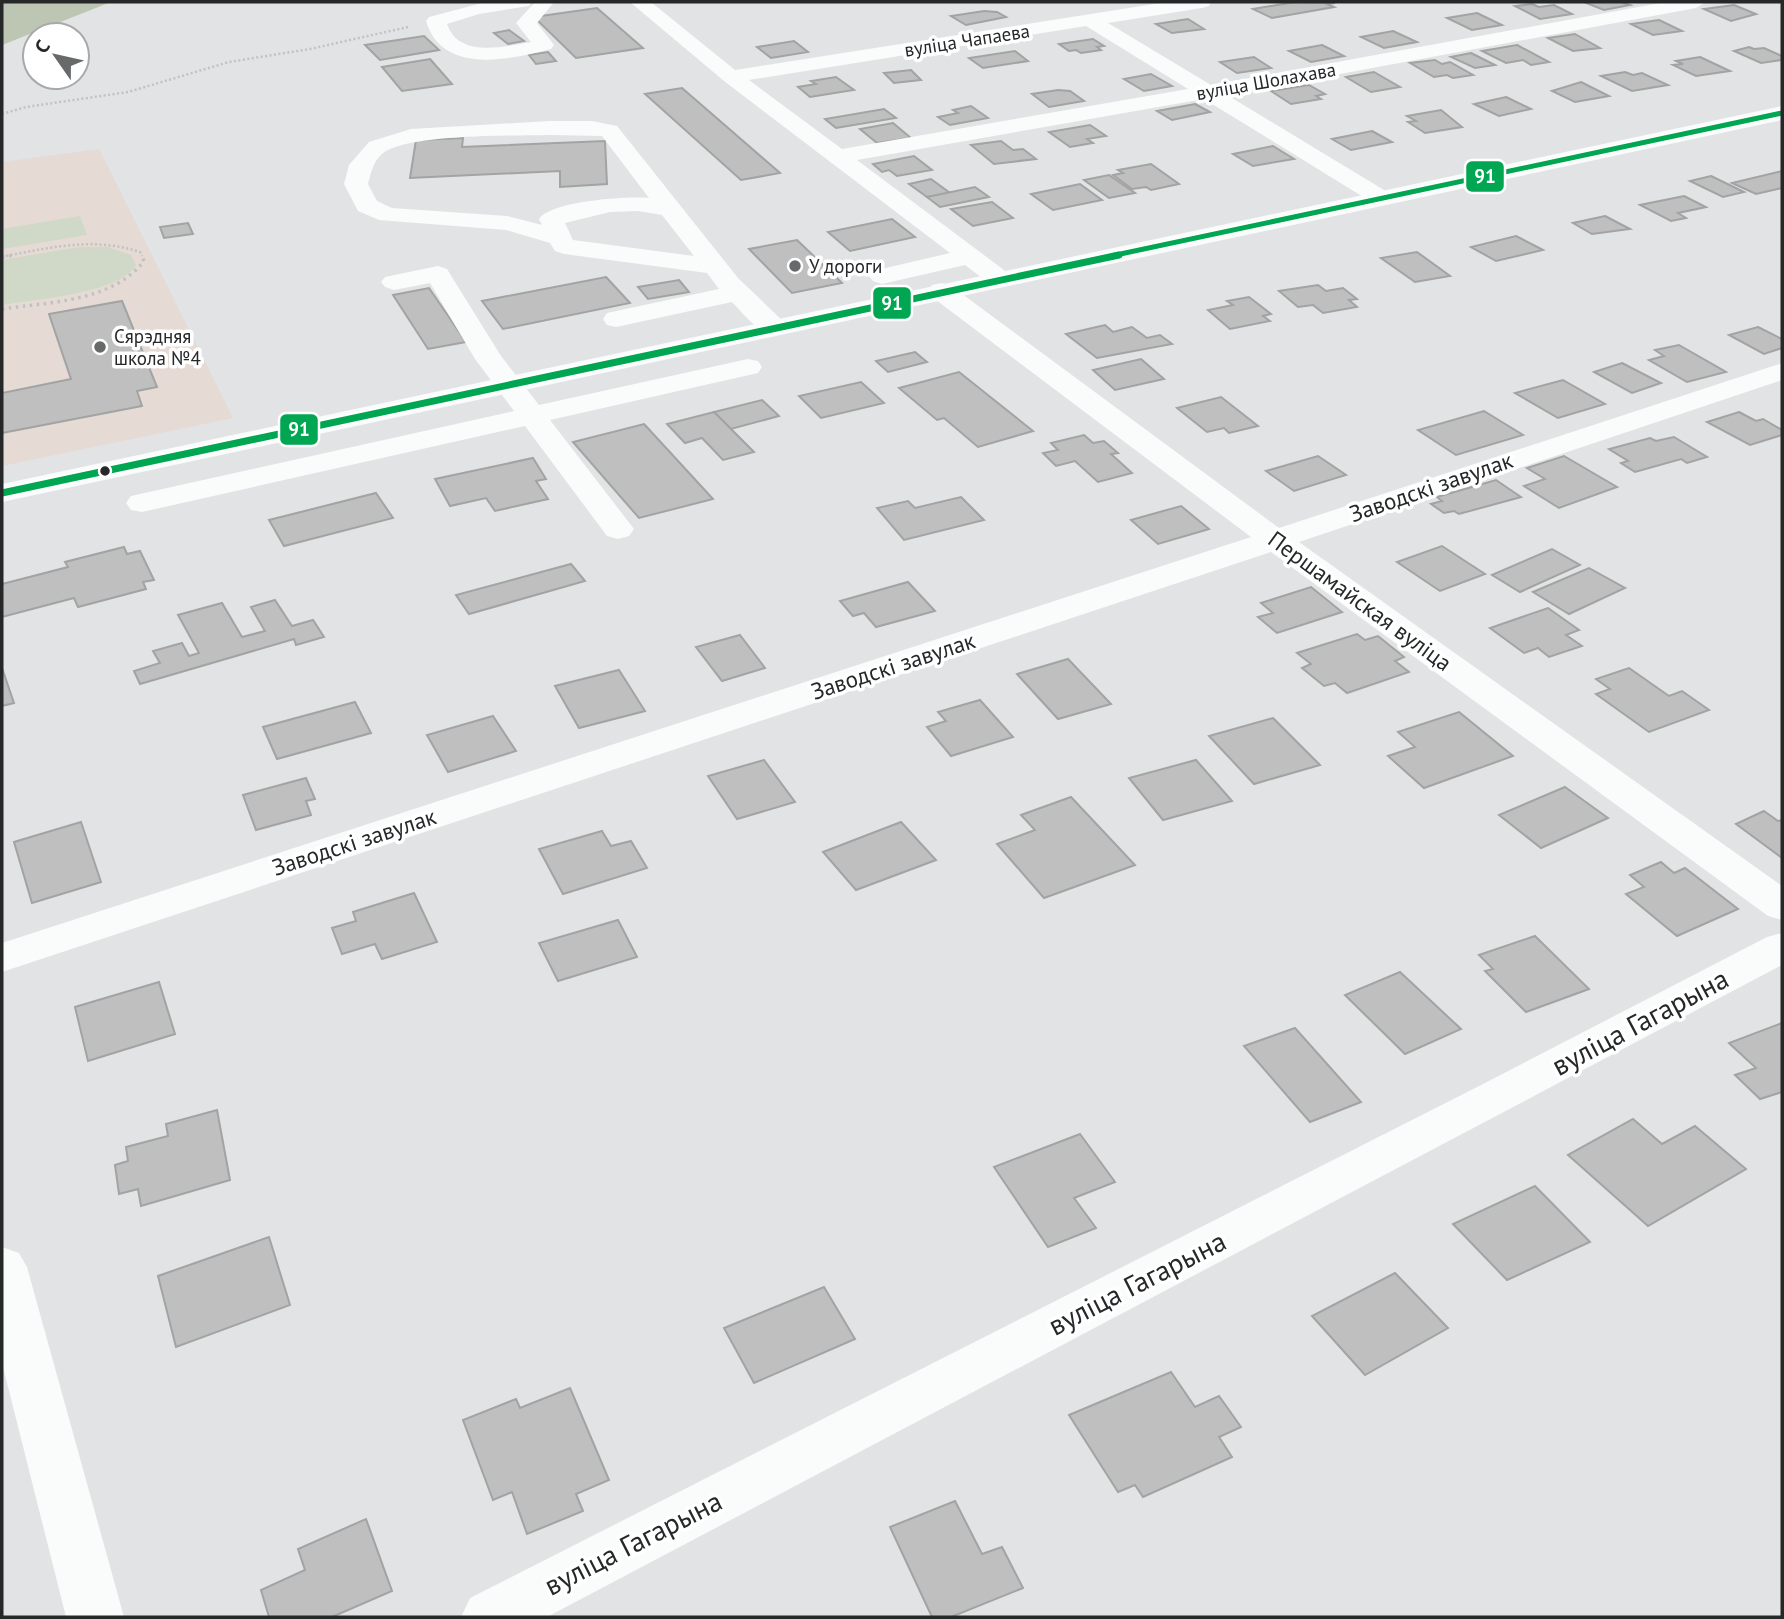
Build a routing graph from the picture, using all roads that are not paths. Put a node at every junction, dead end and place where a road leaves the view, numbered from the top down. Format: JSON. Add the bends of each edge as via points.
{"nodes":[{"id":1,"x":522,"y":2,"type":"edge"},
{"id":2,"x":545,"y":2,"type":"edge"},
{"id":3,"x":639,"y":2,"type":"edge"},
{"id":4,"x":1202,"y":2,"type":"edge"},
{"id":5,"x":1696,"y":2,"type":"edge"},
{"id":6,"x":1090,"y":20,"type":"junction"},
{"id":7,"x":731,"y":77,"type":"junction"},
{"id":8,"x":1207,"y":92,"type":"junction"},
{"id":9,"x":1782,"y":113,"type":"edge"},
{"id":10,"x":835,"y":157,"type":"junction"},
{"id":11,"x":1381,"y":198,"type":"junction"},
{"id":12,"x":670,"y":209,"type":"junction"},
{"id":13,"x":560,"y":238,"type":"junction"},
{"id":14,"x":970,"y":256,"type":"junction"},
{"id":15,"x":714,"y":266,"type":"junction"},
{"id":16,"x":882,"y":276,"type":"dead end"},
{"id":17,"x":999,"y":278,"type":"junction"},
{"id":18,"x":394,"y":282,"type":"dead end"},
{"id":19,"x":941,"y":290,"type":"junction"},
{"id":20,"x":738,"y":293,"type":"junction"},
{"id":21,"x":616,"y":319,"type":"dead end"},
{"id":22,"x":773,"y":327,"type":"junction"},
{"id":23,"x":748,"y":367,"type":"dead end"},
{"id":24,"x":1782,"y":371,"type":"edge"},
{"id":25,"x":509,"y":384,"type":"junction"},
{"id":26,"x":532,"y":414,"type":"junction"},
{"id":27,"x":2,"y":493,"type":"edge"},
{"id":28,"x":142,"y":503,"type":"dead end"},
{"id":29,"x":618,"y":529,"type":"dead end"},
{"id":30,"x":1275,"y":540,"type":"junction"},
{"id":31,"x":1782,"y":906,"type":"edge"},
{"id":32,"x":1782,"y":947,"type":"edge"},
{"id":33,"x":2,"y":958,"type":"edge"},
{"id":34,"x":2,"y":1267,"type":"edge"},
{"id":35,"x":96,"y":1617,"type":"edge"},
{"id":36,"x":490,"y":1617,"type":"edge"}],
"edges":[{"from":1,"to":2,"type":"street","via":[[436,21],[437,29],[454,48],[468,53],[513,53],[544,45],[526,23]]},
{"from":3,"to":7,"type":"street"},
{"from":4,"to":6,"type":"street","name":"вуліца Чапаева"},
{"from":5,"to":8,"type":"street","name":"вуліца Шолахава"},
{"from":6,"to":7,"type":"street","name":"вуліца Чапаева"},
{"from":6,"to":8,"type":"street"},
{"from":7,"to":10,"type":"street"},
{"from":8,"to":10,"type":"street","name":"вуліца Шолахава"},
{"from":8,"to":11,"type":"street"},
{"from":9,"to":11,"type":"street"},
{"from":10,"to":14,"type":"street"},
{"from":11,"to":17,"type":"street"},
{"from":12,"to":13,"type":"street","via":[[638,202],[594,205],[551,219]]},
{"from":12,"to":13,"type":"street","via":[[609,131],[592,128],[419,134],[377,147],[361,165],[356,184],[367,206],[388,215],[507,223]]},
{"from":12,"to":15,"type":"street"},
{"from":13,"to":15,"type":"street","via":[[564,246]]},
{"from":14,"to":16,"type":"street"},
{"from":14,"to":17,"type":"street"},
{"from":15,"to":20,"type":"street"},
{"from":17,"to":19,"type":"street"},
{"from":18,"to":25,"type":"street","via":[[438,274]]},
{"from":19,"to":22,"type":"street"},
{"from":19,"to":30,"type":"street","name":"Першамайская вуліца"},
{"from":20,"to":21,"type":"street"},
{"from":20,"to":22,"type":"street"},
{"from":22,"to":25,"type":"street"},
{"from":23,"to":26,"type":"street"},
{"from":24,"to":30,"type":"street","name":"Заводскі завулак"},
{"from":25,"to":26,"type":"street"},
{"from":25,"to":27,"type":"street"},
{"from":26,"to":28,"type":"street"},
{"from":26,"to":29,"type":"street"},
{"from":30,"to":31,"type":"street","name":"Першамайская вуліца"},
{"from":30,"to":33,"type":"street","name":"Заводскі завулак"},
{"from":32,"to":36,"type":"street","name":"вуліца Гагарына"},
{"from":34,"to":35,"type":"street"}]}
